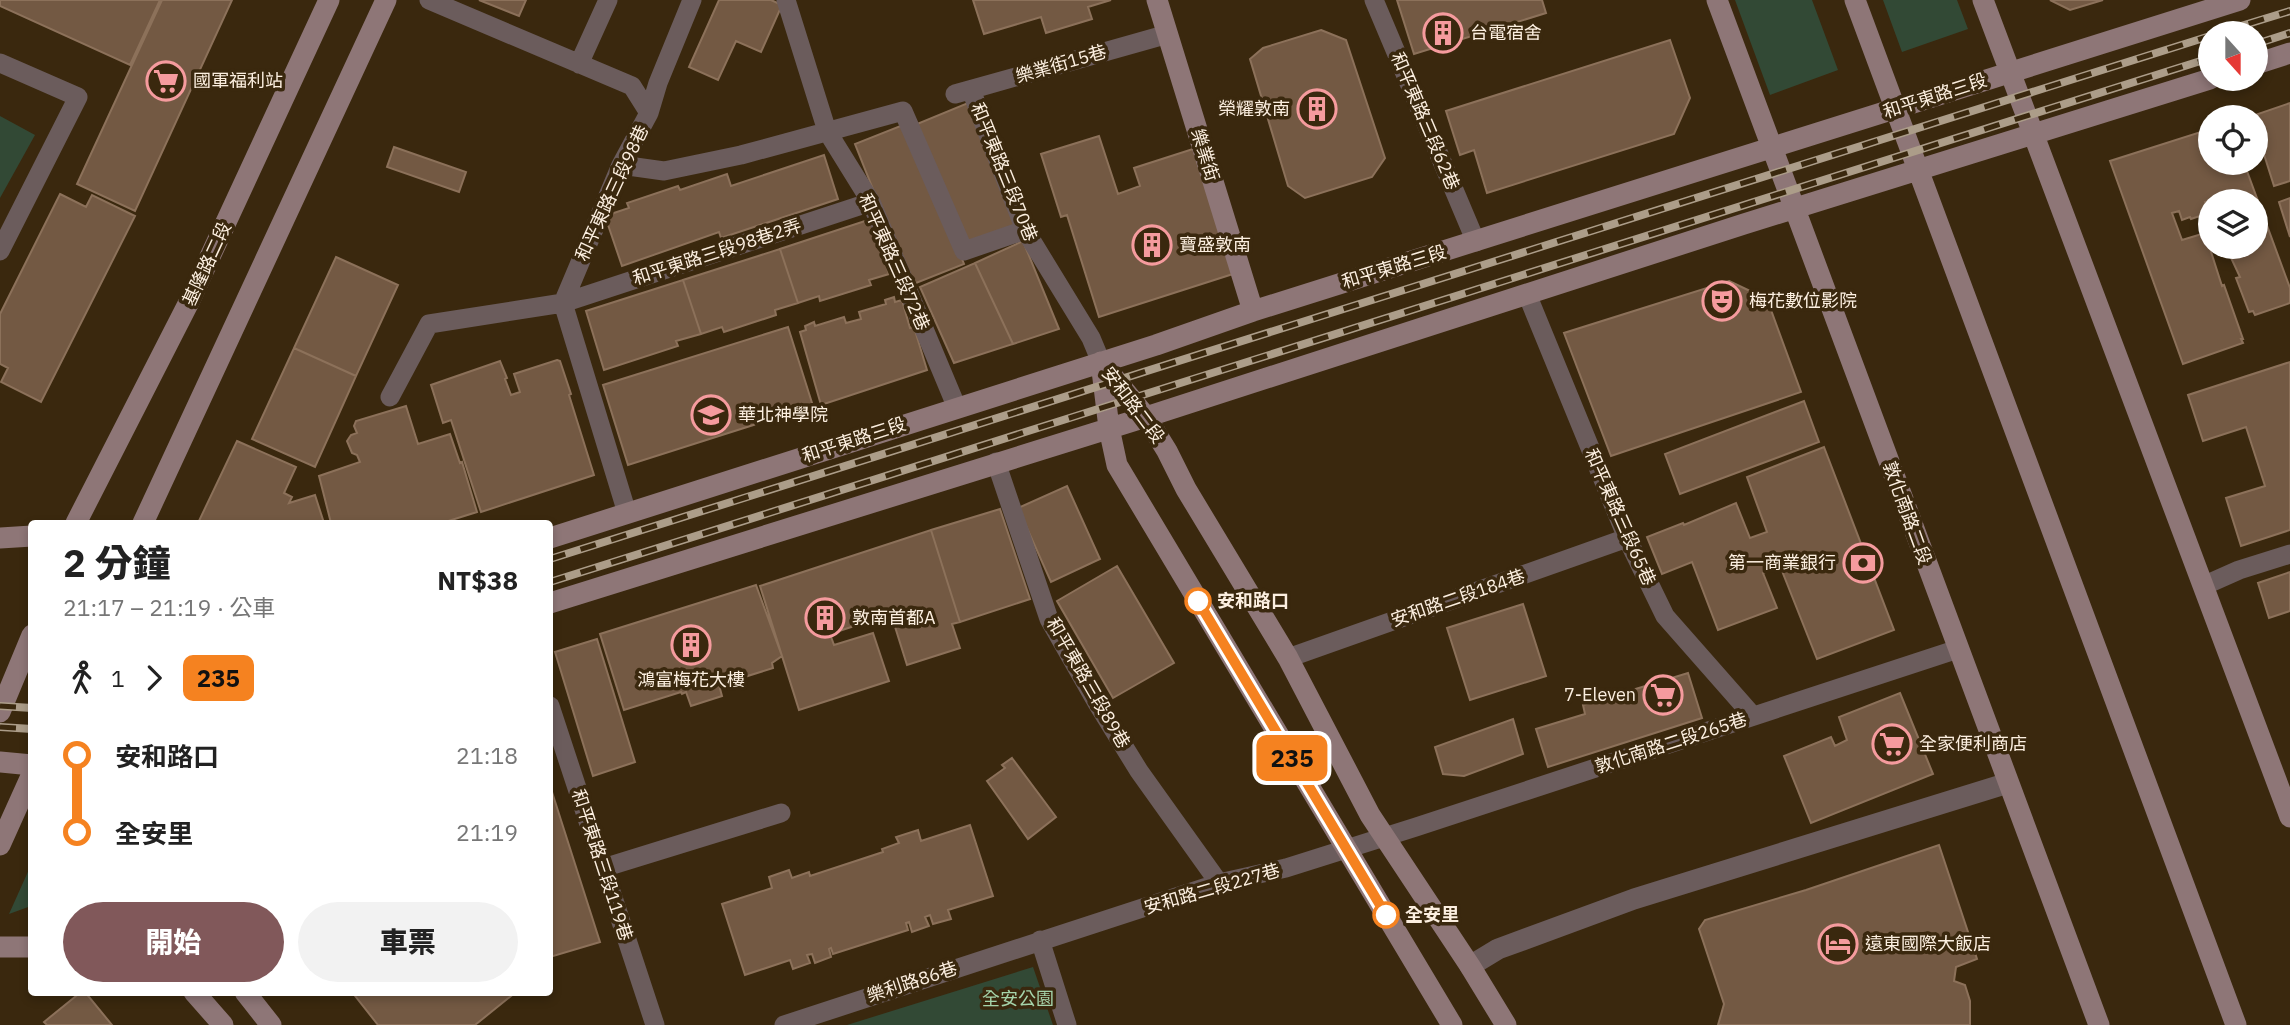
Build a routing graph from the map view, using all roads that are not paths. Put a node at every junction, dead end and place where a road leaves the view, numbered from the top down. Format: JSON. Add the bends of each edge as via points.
{"nodes":[{"id":1,"x":329,"y":0,"type":"edge"},
{"id":2,"x":386,"y":0,"type":"edge"},
{"id":3,"x":429,"y":0,"type":"edge"},
{"id":4,"x":608,"y":0,"type":"edge"},
{"id":5,"x":692,"y":0,"type":"edge"},
{"id":6,"x":786,"y":0,"type":"edge"},
{"id":7,"x":1157,"y":0,"type":"edge"},
{"id":8,"x":1374,"y":0,"type":"edge"},
{"id":9,"x":1717,"y":0,"type":"edge"},
{"id":10,"x":1855,"y":0,"type":"edge"},
{"id":11,"x":1983,"y":0,"type":"edge"},
{"id":12,"x":2240,"y":0,"type":"edge"},
{"id":13,"x":1168,"y":34,"type":"junction"},
{"id":14,"x":2290,"y":53,"type":"edge"},
{"id":15,"x":2268,"y":60,"type":"edge"},
{"id":16,"x":0,"y":63,"type":"edge"},
{"id":17,"x":579,"y":64,"type":"junction"},
{"id":18,"x":2010,"y":72,"type":"junction"},
{"id":19,"x":2198,"y":83,"type":"edge"},
{"id":20,"x":963,"y":92,"type":"joint"},
{"id":21,"x":1896,"y":109,"type":"junction"},
{"id":22,"x":649,"y":113,"type":"junction"},
{"id":23,"x":827,"y":131,"type":"junction"},
{"id":24,"x":2034,"y":134,"type":"junction"},
{"id":25,"x":1772,"y":148,"type":"junction"},
{"id":26,"x":621,"y":165,"type":"junction"},
{"id":27,"x":1919,"y":171,"type":"junction"},
{"id":28,"x":871,"y":202,"type":"junction"},
{"id":29,"x":1794,"y":210,"type":"junction"},
{"id":30,"x":1024,"y":230,"type":"junction"},
{"id":31,"x":1476,"y":242,"type":"junction"},
{"id":32,"x":0,"y":251,"type":"edge"},
{"id":33,"x":1527,"y":294,"type":"junction"},
{"id":34,"x":563,"y":303,"type":"junction"},
{"id":35,"x":1253,"y":311,"type":"junction"},
{"id":36,"x":1101,"y":362,"type":"junction"},
{"id":37,"x":390,"y":397,"type":"dead end"},
{"id":38,"x":957,"y":408,"type":"junction"},
{"id":39,"x":1146,"y":417,"type":"junction"},
{"id":40,"x":1109,"y":428,"type":"junction"},
{"id":41,"x":996,"y":462,"type":"junction"},
{"id":42,"x":627,"y":513,"type":"junction"},
{"id":43,"x":78,"y":520,"type":"edge"},
{"id":44,"x":145,"y":520,"type":"edge"},
{"id":45,"x":28,"y":536,"type":"edge"},
{"id":46,"x":553,"y":537,"type":"edge"},
{"id":47,"x":0,"y":538,"type":"edge"},
{"id":48,"x":1627,"y":538,"type":"junction"},
{"id":49,"x":2290,"y":554,"type":"edge"},
{"id":50,"x":2203,"y":586,"type":"junction"},
{"id":51,"x":553,"y":602,"type":"edge"},
{"id":52,"x":28,"y":646,"type":"edge"},
{"id":53,"x":1958,"y":649,"type":"junction"},
{"id":54,"x":1289,"y":658,"type":"junction"},
{"id":55,"x":15,"y":682,"type":"edge"},
{"id":56,"x":0,"y":712,"type":"edge"},
{"id":57,"x":553,"y":715,"type":"edge"},
{"id":58,"x":1753,"y":716,"type":"junction"},
{"id":59,"x":0,"y":762,"type":"edge"},
{"id":60,"x":28,"y":765,"type":"edge"},
{"id":61,"x":28,"y":783,"type":"edge"},
{"id":62,"x":2008,"y":783,"type":"junction"},
{"id":63,"x":2288,"y":804,"type":"edge"},
{"id":64,"x":781,"y":813,"type":"dead end"},
{"id":65,"x":1384,"y":837,"type":"junction"},
{"id":66,"x":0,"y":845,"type":"edge"},
{"id":67,"x":1346,"y":848,"type":"junction"},
{"id":68,"x":603,"y":868,"type":"junction"},
{"id":69,"x":1219,"y":883,"type":"junction"},
{"id":70,"x":1040,"y":940,"type":"junction"},
{"id":71,"x":0,"y":947,"type":"edge"},
{"id":72,"x":28,"y":947,"type":"edge"},
{"id":73,"x":1470,"y":966,"type":"junction"},
{"id":74,"x":198,"y":996,"type":"edge"},
{"id":75,"x":248,"y":996,"type":"edge"},
{"id":76,"x":223,"y":1025,"type":"edge"},
{"id":77,"x":271,"y":1025,"type":"edge"},
{"id":78,"x":655,"y":1025,"type":"edge"},
{"id":79,"x":784,"y":1025,"type":"edge"},
{"id":80,"x":1066,"y":1025,"type":"edge"},
{"id":81,"x":1452,"y":1025,"type":"edge"},
{"id":82,"x":1506,"y":1025,"type":"edge"},
{"id":83,"x":2099,"y":1025,"type":"edge"},
{"id":84,"x":2236,"y":1025,"type":"edge"}],
"edges":[{"from":1,"to":43,"type":"main road","name":"基隆路二段","via":[[189,302]]},
{"from":2,"to":44,"type":"main road"},
{"from":3,"to":17,"type":"lane","name":"和平東路三段98巷"},
{"from":4,"to":17,"type":"lane"},
{"from":5,"to":22,"type":"lane"},
{"from":6,"to":23,"type":"lane","name":"和平東路三段72巷"},
{"from":7,"to":13,"type":"main road","name":"樂業街"},
{"from":8,"to":31,"type":"lane","name":"和平東路三段62巷"},
{"from":9,"to":25,"type":"main road","name":"敦化南路二段"},
{"from":10,"to":21,"type":"main road"},
{"from":11,"to":18,"type":"main road"},
{"from":12,"to":18,"type":"main road","name":"和平東路三段"},
{"from":13,"to":20,"type":"lane","name":"樂業街15巷"},
{"from":13,"to":35,"type":"main road","name":"樂業街"},
{"from":14,"to":15,"type":"main road"},
{"from":16,"to":32,"type":"lane","via":[[78,97]]},
{"from":17,"to":22,"type":"lane","name":"和平東路三段98巷","via":[[632,86]]},
{"from":18,"to":21,"type":"main road","name":"和平東路三段"},
{"from":18,"to":24,"type":"main road"},
{"from":19,"to":24,"type":"main road"},
{"from":20,"to":30,"type":"lane","name":"和平東路三段70巷"},
{"from":21,"to":25,"type":"main road","name":"和平東路三段"},
{"from":21,"to":27,"type":"main road"},
{"from":22,"to":26,"type":"lane","name":"和平東路三段98巷"},
{"from":23,"to":26,"type":"lane","via":[[664,171]]},
{"from":23,"to":28,"type":"lane","name":"和平東路三段72巷"},
{"from":23,"to":30,"type":"lane","via":[[903,111],[964,251]]},
{"from":24,"to":27,"type":"main road"},
{"from":24,"to":50,"type":"main road"},
{"from":25,"to":29,"type":"main road","name":"敦化南路二段"},
{"from":25,"to":31,"type":"main road","name":"和平東路三段"},
{"from":26,"to":34,"type":"lane","name":"和平東路三段98巷"},
{"from":27,"to":29,"type":"main road"},
{"from":27,"to":84,"type":"main road"},
{"from":28,"to":34,"type":"lane","name":"和平東路三段98巷2弄"},
{"from":28,"to":38,"type":"lane","name":"和平東路三段72巷"},
{"from":29,"to":33,"type":"main road"},
{"from":29,"to":53,"type":"main road","name":"敦化南路二段"},
{"from":30,"to":36,"type":"lane","name":"和平東路三段70巷"},
{"from":31,"to":35,"type":"main road","name":"和平東路三段"},
{"from":33,"to":39,"type":"main road"},
{"from":33,"to":48,"type":"lane","name":"和平東路三段65巷"},
{"from":34,"to":37,"type":"lane","name":"和平東路三段98巷2弄","via":[[429,324]]},
{"from":34,"to":42,"type":"lane"},
{"from":35,"to":36,"type":"main road","name":"和平東路三段"},
{"from":36,"to":38,"type":"main road","name":"和平東路三段"},
{"from":36,"to":39,"type":"main road","name":"安和路二段"},
{"from":36,"to":40,"type":"main road","name":"安和路二段"},
{"from":38,"to":42,"type":"main road","name":"和平東路三段"},
{"from":39,"to":40,"type":"main road"},
{"from":39,"to":54,"type":"main road","name":"安和路二段"},
{"from":40,"to":41,"type":"main road"},
{"from":40,"to":67,"type":"main road","name":"安和路二段","via":[[1117,465]]},
{"from":41,"to":51,"type":"main road"},
{"from":41,"to":69,"type":"lane","name":"和平東路三段89巷","via":[[1049,620],[1139,771]]},
{"from":42,"to":46,"type":"main road","name":"和平東路三段"},
{"from":45,"to":47,"type":"main road"},
{"from":48,"to":54,"type":"lane","name":"安和路二段184巷"},
{"from":48,"to":58,"type":"lane","name":"和平東路三段65巷","via":[[1665,616]]},
{"from":49,"to":50,"type":"lane"},
{"from":50,"to":63,"type":"main road"},
{"from":52,"to":55,"type":"main road"},
{"from":53,"to":58,"type":"lane","name":"敦化南路二段265巷"},
{"from":53,"to":62,"type":"main road","name":"敦化南路二段"},
{"from":54,"to":65,"type":"main road","name":"安和路二段"},
{"from":55,"to":56,"type":"main road"},
{"from":57,"to":68,"type":"lane","name":"和平東路三段119巷"},
{"from":58,"to":65,"type":"lane","name":"敦化南路二段265巷"},
{"from":59,"to":60,"type":"main road"},
{"from":61,"to":66,"type":"main road"},
{"from":62,"to":73,"type":"street","via":[[1634,899],[1498,949]]},
{"from":62,"to":83,"type":"main road","name":"敦化南路二段"},
{"from":64,"to":68,"type":"lane"},
{"from":65,"to":67,"type":"lane","name":"安和路二段227巷"},
{"from":65,"to":73,"type":"main road","name":"安和路二段"},
{"from":67,"to":69,"type":"lane","name":"安和路二段227巷"},
{"from":67,"to":81,"type":"main road","name":"安和路二段"},
{"from":68,"to":78,"type":"lane","name":"和平東路三段119巷"},
{"from":69,"to":70,"type":"lane","name":"安和路二段227巷"},
{"from":70,"to":79,"type":"lane","name":"樂利路86巷"},
{"from":70,"to":80,"type":"lane"},
{"from":71,"to":72,"type":"main road"},
{"from":73,"to":82,"type":"main road","name":"安和路二段"},
{"from":74,"to":76,"type":"main road"},
{"from":75,"to":77,"type":"main road"}]}
